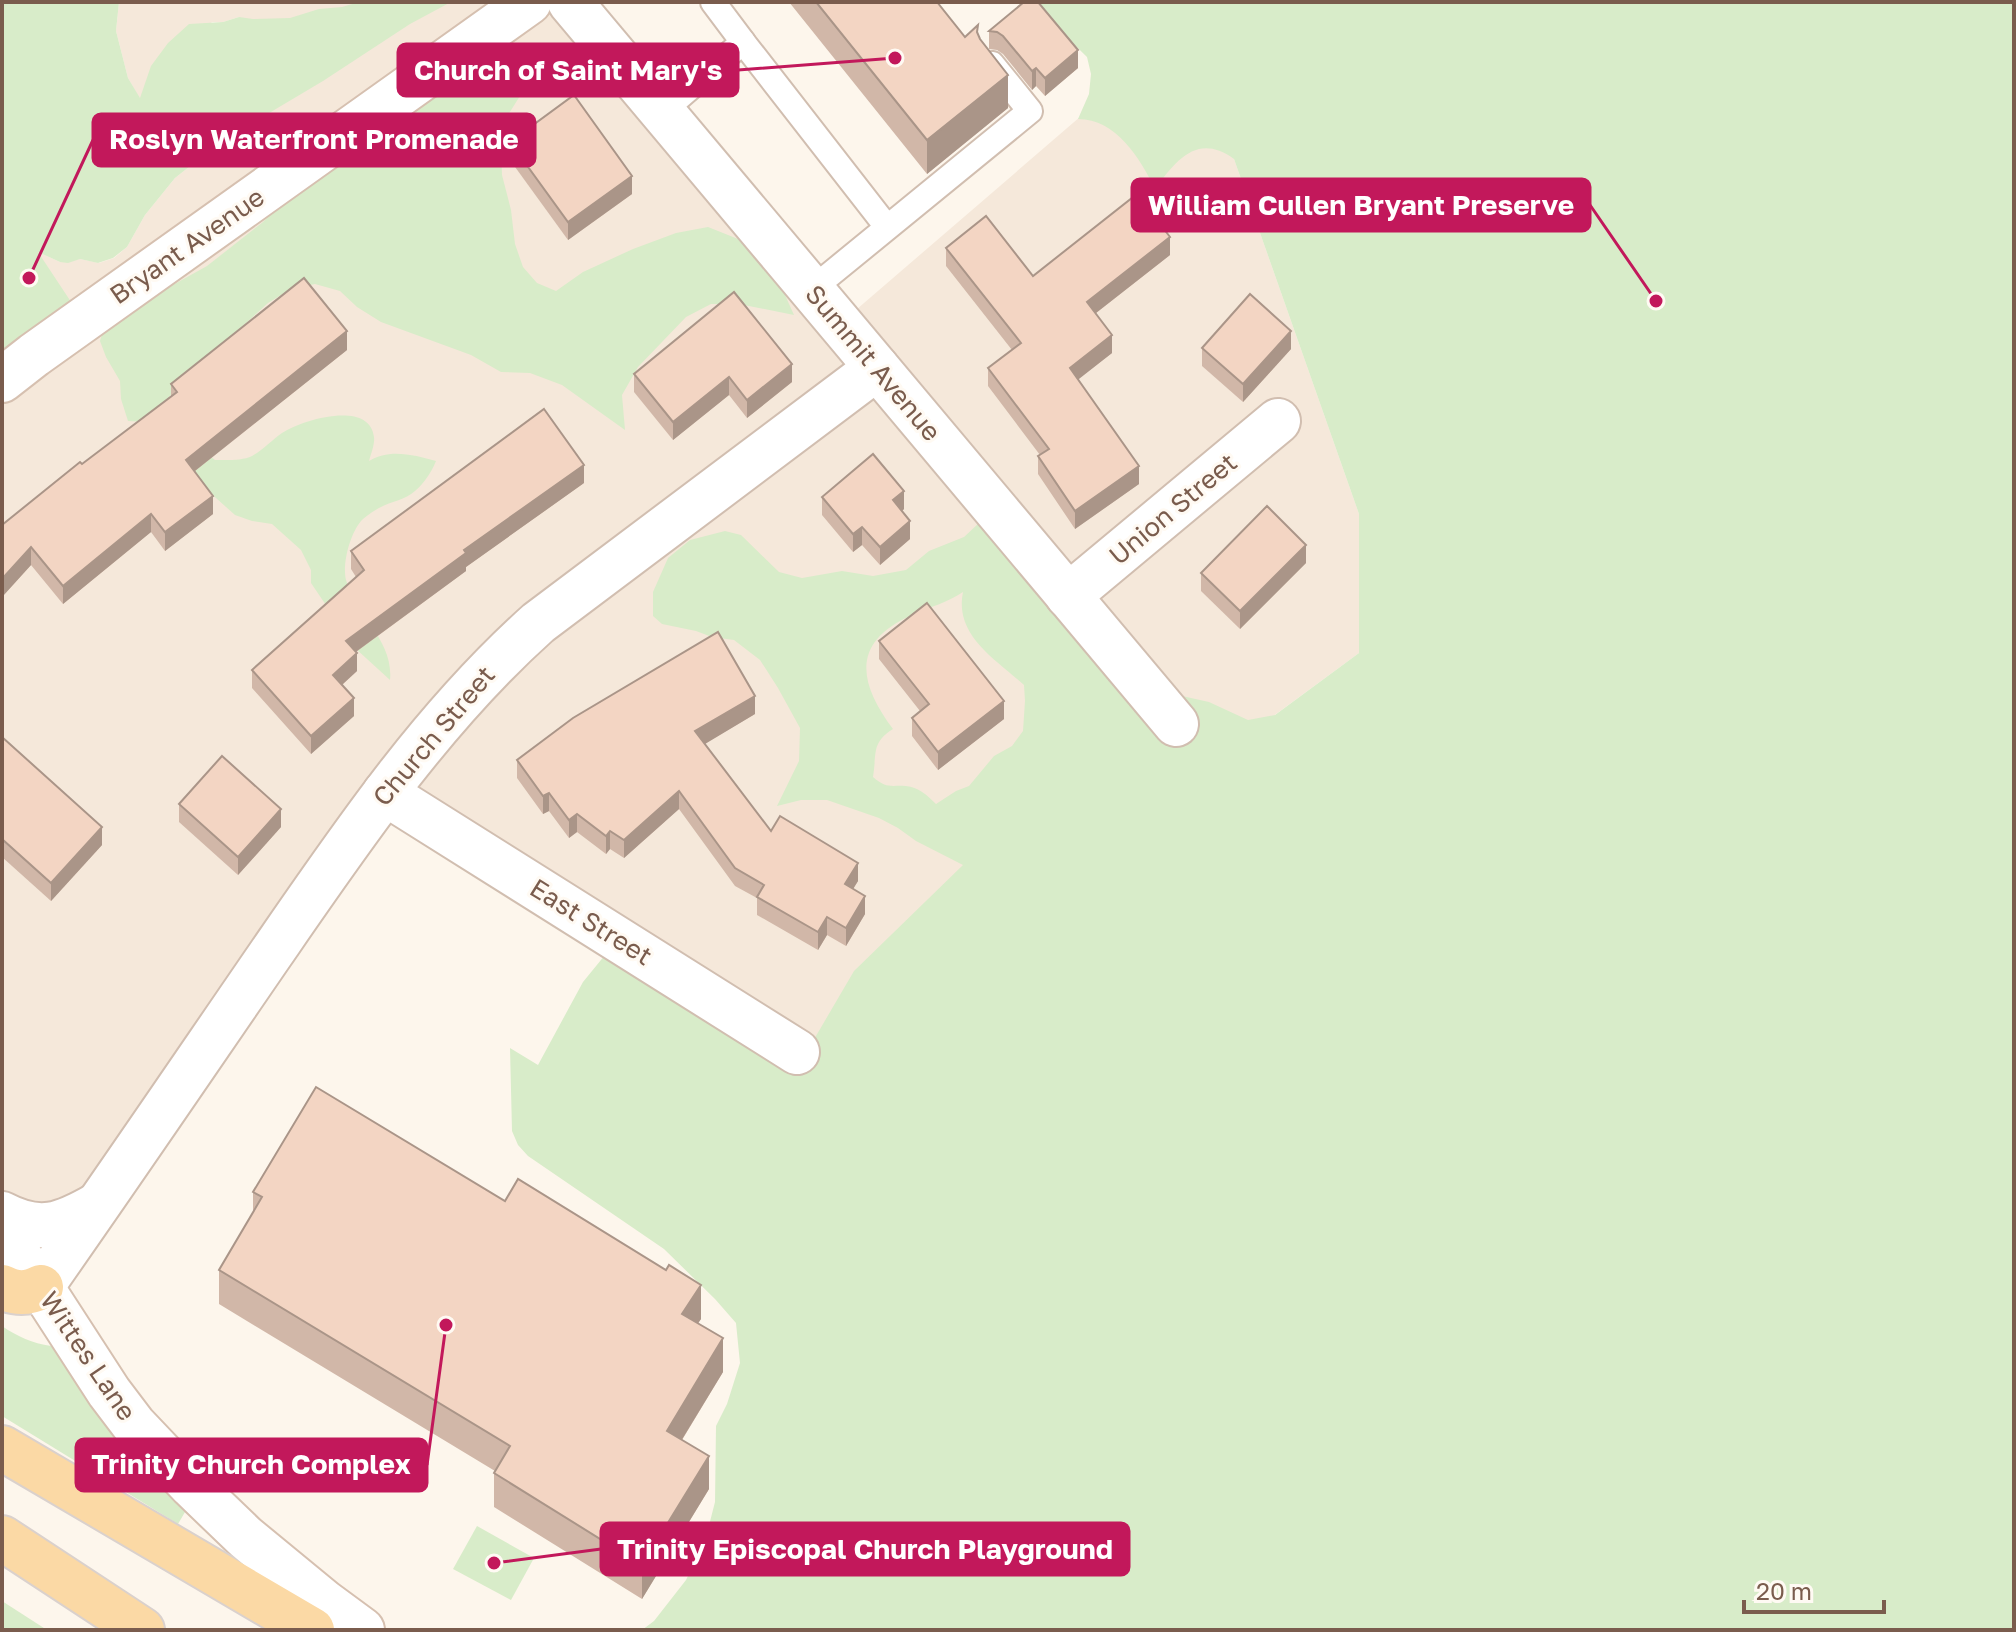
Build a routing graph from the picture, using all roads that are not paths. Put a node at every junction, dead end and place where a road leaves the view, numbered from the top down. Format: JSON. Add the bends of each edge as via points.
{"nodes":[{"id":1,"x":529,"y":2,"type":"edge"},
{"id":2,"x":570,"y":2,"type":"edge"},
{"id":3,"x":713,"y":2,"type":"edge"},
{"id":4,"x":743,"y":42,"type":"junction"},
{"id":5,"x":992,"y":64,"type":"edge"},
{"id":6,"x":662,"y":112,"type":"junction"},
{"id":7,"x":887,"y":227,"type":"junction"},
{"id":8,"x":811,"y":290,"type":"junction"},
{"id":9,"x":877,"y":368,"type":"junction"},
{"id":10,"x":2,"y":380,"type":"edge"},
{"id":11,"x":1278,"y":421,"type":"dead end"},
{"id":12,"x":1068,"y":596,"type":"junction"},
{"id":13,"x":1176,"y":724,"type":"dead end"},
{"id":14,"x":385,"y":793,"type":"junction"},
{"id":15,"x":797,"y":1052,"type":"dead end"},
{"id":16,"x":97,"y":1205,"type":"junction"},
{"id":17,"x":2,"y":1214,"type":"edge"},
{"id":18,"x":2,"y":1232,"type":"edge"},
{"id":19,"x":21,"y":1287,"type":"edge"},
{"id":20,"x":2,"y":1448,"type":"edge"},
{"id":21,"x":2,"y":1538,"type":"edge"},
{"id":22,"x":142,"y":1630,"type":"edge"},
{"id":23,"x":312,"y":1630,"type":"edge"},
{"id":24,"x":362,"y":1630,"type":"edge"}],
"edges":[{"from":1,"to":10,"type":"street","name":"Bryant Avenue"},
{"from":2,"to":6,"type":"street","name":"Summit Avenue"},
{"from":3,"to":4,"type":"lane"},
{"from":4,"to":6,"type":"lane"},
{"from":4,"to":7,"type":"lane"},
{"from":5,"to":7,"type":"lane","via":[[1030,111]]},
{"from":6,"to":8,"type":"street","name":"Summit Avenue"},
{"from":7,"to":8,"type":"lane"},
{"from":8,"to":9,"type":"street","name":"Summit Avenue"},
{"from":9,"to":12,"type":"street","name":"Summit Avenue"},
{"from":9,"to":14,"type":"street","name":"Church Street","via":[[538,623],[462,698]]},
{"from":11,"to":12,"type":"street","name":"Union Street"},
{"from":12,"to":13,"type":"street","name":"Summit Avenue"},
{"from":14,"to":15,"type":"street","name":"East Street"},
{"from":14,"to":16,"type":"street","name":"Church Street"},
{"from":16,"to":17,"type":"street","name":"Church Street","via":[[50,1226],[25,1224]]},
{"from":16,"to":19,"type":"street","name":"Church Street"},
{"from":18,"to":19,"type":"street","name":"Wittes Lane"},
{"from":19,"to":24,"type":"street","name":"Wittes Lane","via":[[134,1425],[192,1486],[245,1537]]},
{"from":20,"to":23,"type":"main road"},
{"from":21,"to":22,"type":"main road"}]}
